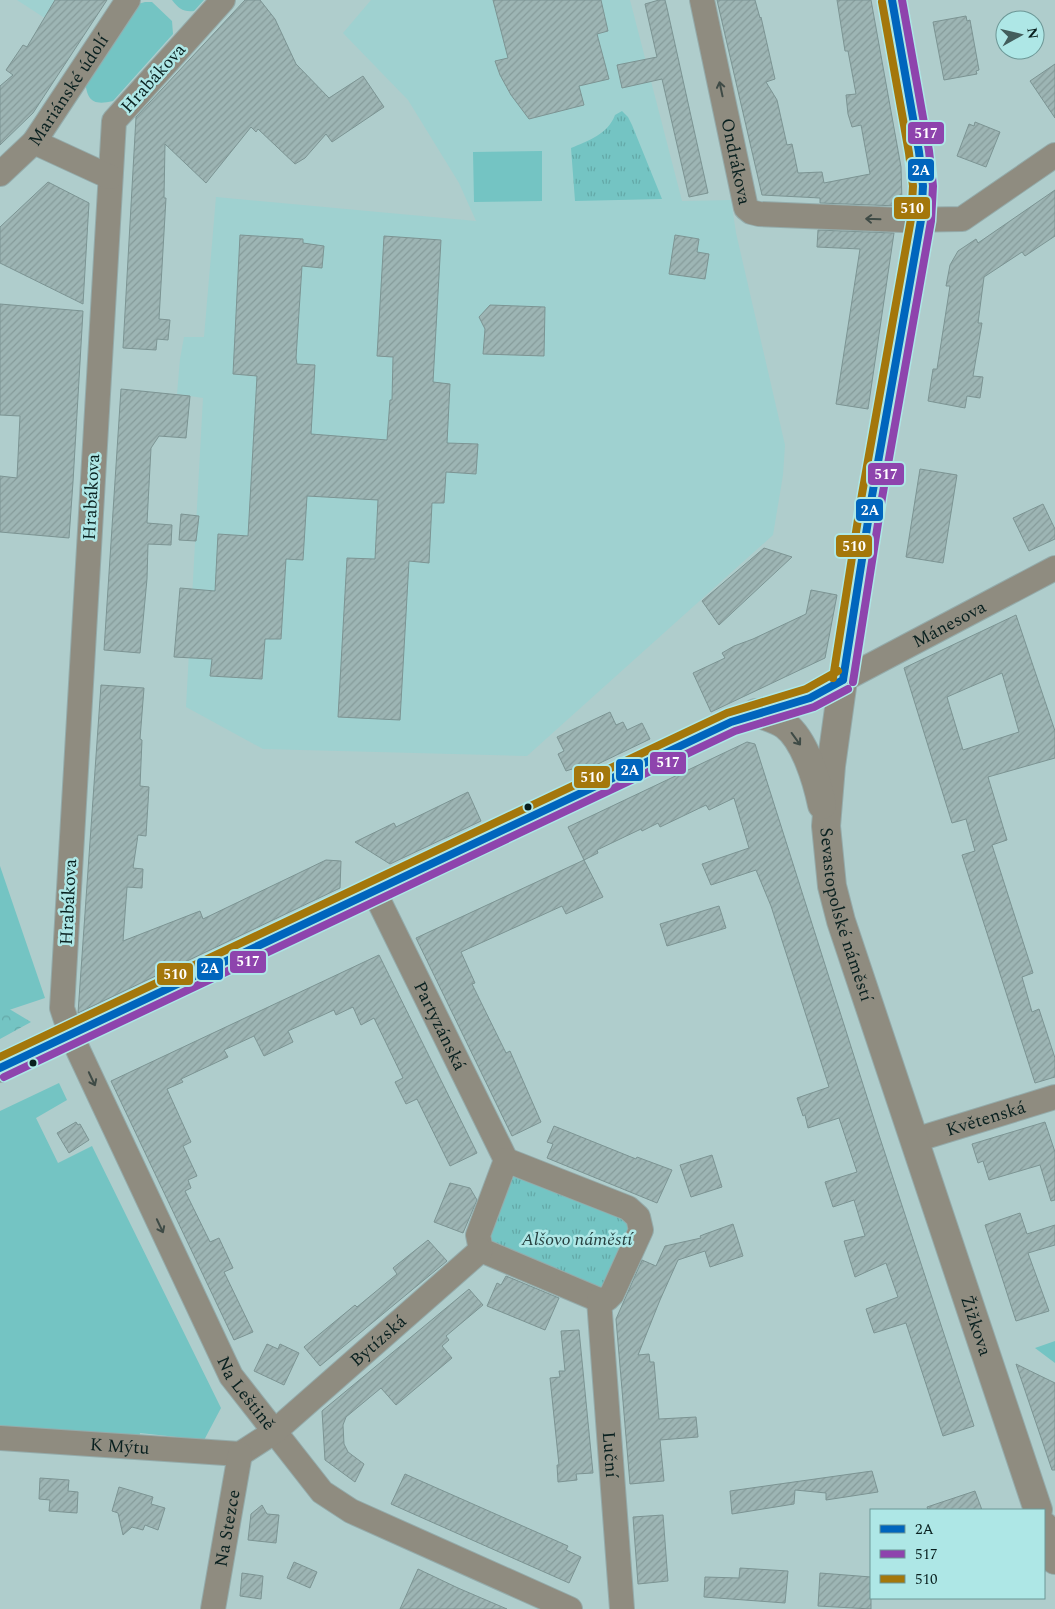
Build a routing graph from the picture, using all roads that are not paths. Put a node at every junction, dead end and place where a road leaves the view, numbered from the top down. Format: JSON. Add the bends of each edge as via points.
{"nodes":[{"id":1,"x":128,"y":0,"type":"edge"},
{"id":2,"x":223,"y":0,"type":"edge"},
{"id":3,"x":702,"y":0,"type":"edge"},
{"id":4,"x":892,"y":0,"type":"edge"},
{"id":5,"x":34,"y":142,"type":"junction"},
{"id":6,"x":1055,"y":155,"type":"edge"},
{"id":7,"x":0,"y":174,"type":"edge"},
{"id":8,"x":110,"y":177,"type":"junction"},
{"id":9,"x":921,"y":220,"type":"junction"},
{"id":10,"x":1055,"y":568,"type":"edge"},
{"id":11,"x":843,"y":680,"type":"junction"},
{"id":12,"x":756,"y":713,"type":"junction"},
{"id":13,"x":826,"y":826,"type":"junction"},
{"id":14,"x":374,"y":891,"type":"junction"},
{"id":15,"x":71,"y":1034,"type":"junction"},
{"id":16,"x":0,"y":1068,"type":"edge"},
{"id":17,"x":1055,"y":1097,"type":"edge"},
{"id":18,"x":915,"y":1140,"type":"junction"},
{"id":19,"x":506,"y":1160,"type":"junction"},
{"id":20,"x":481,"y":1250,"type":"junction"},
{"id":21,"x":599,"y":1300,"type":"junction"},
{"id":22,"x":274,"y":1432,"type":"junction"},
{"id":23,"x":0,"y":1438,"type":"edge"},
{"id":24,"x":240,"y":1454,"type":"junction"},
{"id":25,"x":1038,"y":1509,"type":"edge"},
{"id":26,"x":1045,"y":1529,"type":"edge"},
{"id":27,"x":1055,"y":1560,"type":"edge"},
{"id":28,"x":213,"y":1604,"type":"edge"},
{"id":29,"x":570,"y":1609,"type":"edge"},
{"id":30,"x":622,"y":1609,"type":"edge"}],
"edges":[{"from":1,"to":5,"type":"street","name":"Mariánské údolí"},
{"from":2,"to":8,"type":"street","name":"Hrabákova","via":[[114,121]]},
{"from":9,"to":3,"type":"street","name":"Ondrákova","one_way":true,"via":[[759,214],[746,208]]},
{"from":4,"to":9,"type":"main road","via":[[920,152]]},
{"from":5,"to":7,"type":"street","name":"Mariánské údolí"},
{"from":5,"to":8,"type":"street"},
{"from":6,"to":9,"type":"street","via":[[962,219]]},
{"from":8,"to":15,"type":"street","name":"Hrabákova","via":[[62,1008]]},
{"from":9,"to":11,"type":"main road"},
{"from":10,"to":11,"type":"street","name":"Mánesova"},
{"from":11,"to":12,"type":"main road","via":[[810,698]]},
{"from":11,"to":13,"type":"street","name":"Sevastopolské náměstí"},
{"from":12,"to":13,"type":"street","one_way":true,"via":[[787,727],[799,742],[814,777]]},
{"from":12,"to":14,"type":"main road"},
{"from":13,"to":18,"type":"street","name":"Sevastopolské náměstí","via":[[832,886],[841,921]]},
{"from":14,"to":15,"type":"main road"},
{"from":14,"to":19,"type":"street","name":"Partyzánská"},
{"from":15,"to":16,"type":"main road"},
{"from":15,"to":22,"type":"street","name":"Na Leštině","one_way":true,"via":[[231,1376]]},
{"from":17,"to":18,"type":"street","name":"Květenská"},
{"from":18,"to":25,"type":"street","name":"Žižkova"},
{"from":19,"to":20,"type":"street","via":[[478,1235]]},
{"from":19,"to":21,"type":"street","via":[[628,1208],[638,1217],[641,1230],[612,1294]]},
{"from":20,"to":21,"type":"street"},
{"from":20,"to":22,"type":"street","name":"Bytízská"},
{"from":21,"to":30,"type":"street","name":"Luční"},
{"from":22,"to":24,"type":"street","name":"Bytízská"},
{"from":22,"to":29,"type":"street","name":"Na Leštině","via":[[322,1492],[351,1511]]},
{"from":23,"to":24,"type":"street","name":"K Mýtu"},
{"from":24,"to":28,"type":"street","name":"Na Stezce"},
{"from":26,"to":27,"type":"street"}]}
